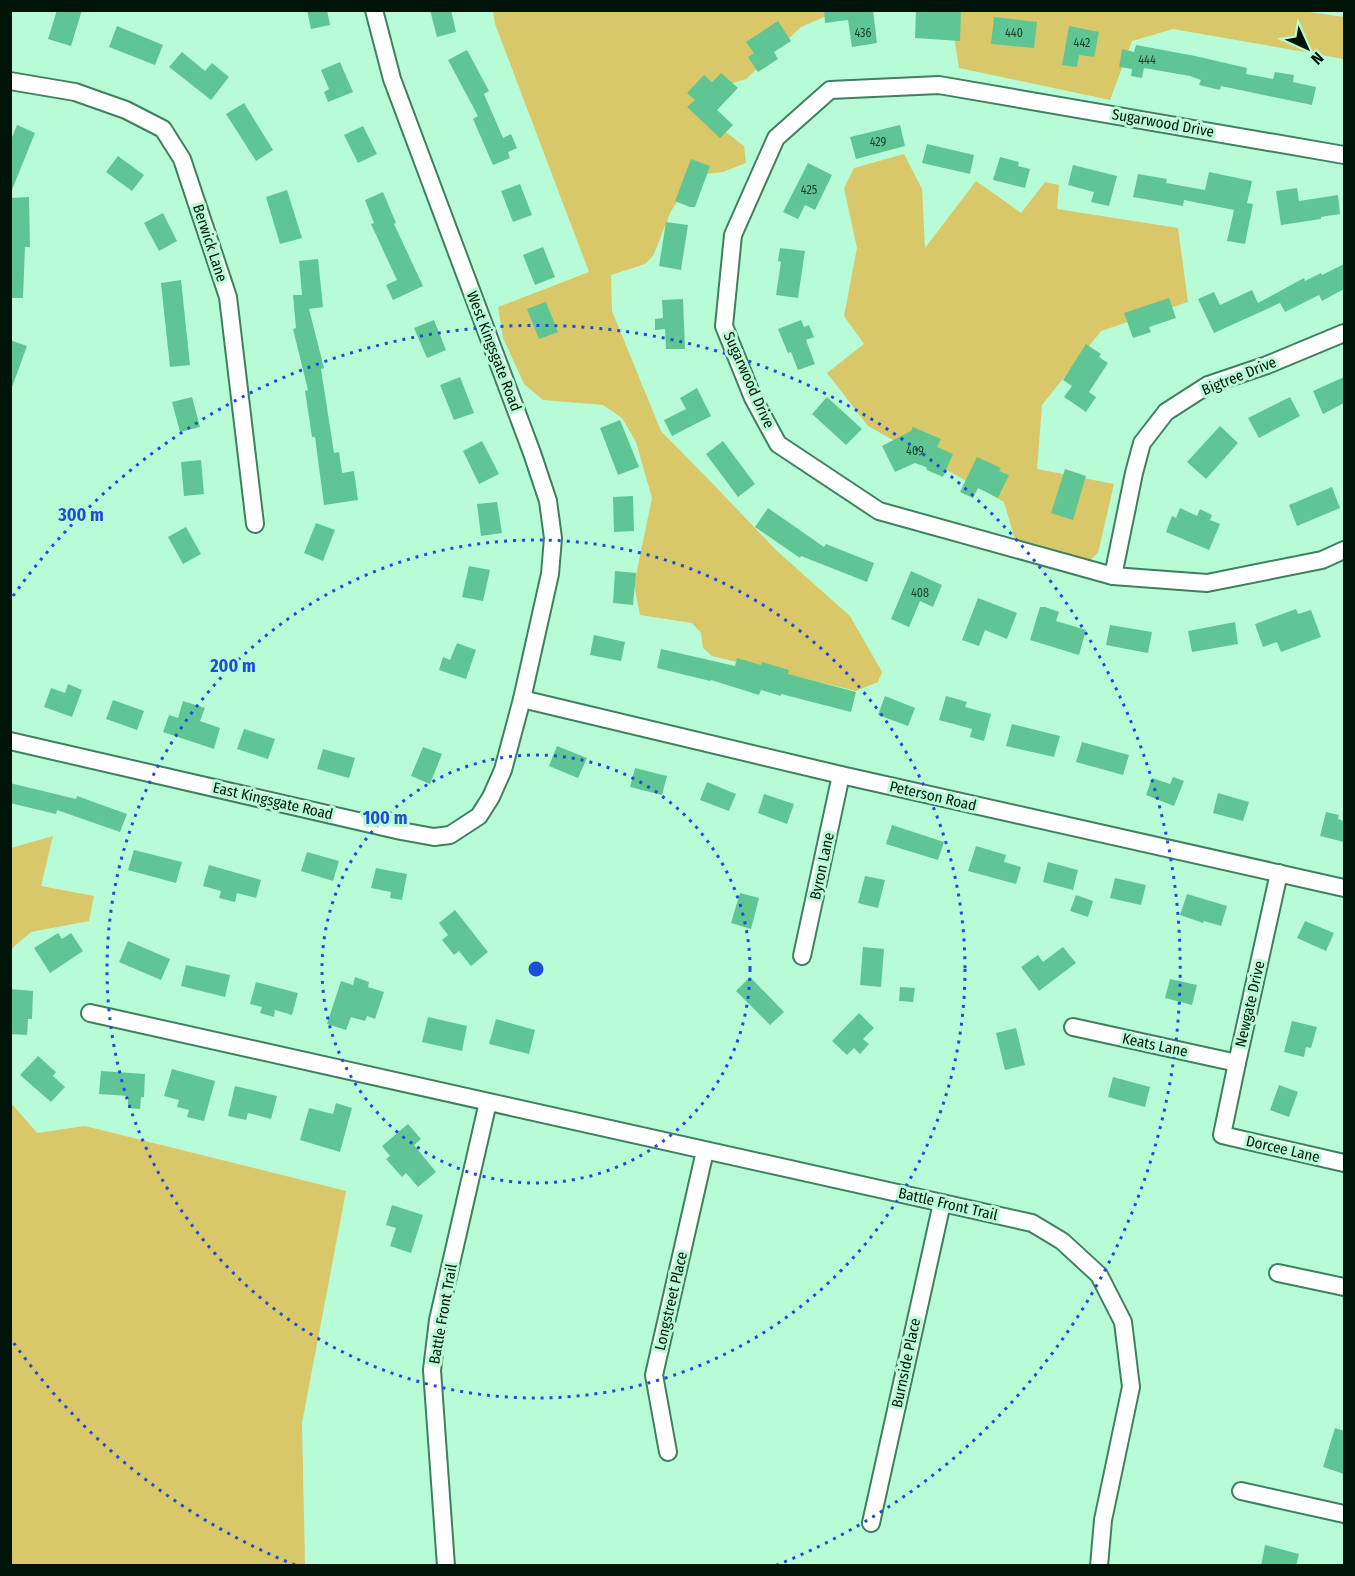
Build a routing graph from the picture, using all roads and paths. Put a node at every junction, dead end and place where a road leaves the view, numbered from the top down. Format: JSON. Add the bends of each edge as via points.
{"nodes":[{"id":1,"x":374,"y":10,"type":"edge"},
{"id":2,"x":10,"y":81,"type":"edge"},
{"id":3,"x":1344,"y":155,"type":"edge"},
{"id":4,"x":1344,"y":333,"type":"edge"},
{"id":5,"x":255,"y":524,"type":"dead end"},
{"id":6,"x":1344,"y":550,"type":"edge"},
{"id":7,"x":1113,"y":576,"type":"junction"},
{"id":8,"x":522,"y":699,"type":"junction"},
{"id":9,"x":10,"y":741,"type":"edge"},
{"id":10,"x":841,"y":775,"type":"junction"},
{"id":11,"x":1279,"y":873,"type":"junction"},
{"id":12,"x":1344,"y":888,"type":"edge"},
{"id":13,"x":802,"y":956,"type":"dead end"},
{"id":14,"x":90,"y":1013,"type":"dead end"},
{"id":15,"x":1073,"y":1027,"type":"dead end"},
{"id":16,"x":1237,"y":1063,"type":"junction"},
{"id":17,"x":488,"y":1102,"type":"junction"},
{"id":18,"x":1222,"y":1135,"type":"joint"},
{"id":19,"x":705,"y":1151,"type":"junction"},
{"id":20,"x":1344,"y":1163,"type":"edge"},
{"id":21,"x":942,"y":1203,"type":"junction"},
{"id":22,"x":1278,"y":1273,"type":"dead end"},
{"id":23,"x":1344,"y":1287,"type":"edge"},
{"id":24,"x":668,"y":1452,"type":"dead end"},
{"id":25,"x":1241,"y":1491,"type":"dead end"},
{"id":26,"x":1344,"y":1514,"type":"edge"},
{"id":27,"x":871,"y":1523,"type":"dead end"},
{"id":28,"x":446,"y":1566,"type":"edge"},
{"id":29,"x":1099,"y":1566,"type":"edge"}],
"edges":[{"from":1,"to":8,"type":"street","name":"West Kingsgate Road","via":[[392,80],[548,501],[553,538],[550,574]]},
{"from":2,"to":5,"type":"street","name":"Berwick Lane","via":[[75,92],[126,110],[163,129],[182,159],[228,297]]},
{"from":3,"to":7,"type":"street","name":"Sugarwood Drive","via":[[939,85],[830,90],[776,138],[733,235],[724,326],[753,398],[778,444],[879,512]]},
{"from":4,"to":7,"type":"street","name":"Bigtree Drive","via":[[1208,386],[1166,412],[1142,443]]},
{"from":6,"to":7,"type":"street","name":"Sugarwood Drive","via":[[1322,560],[1206,583]]},
{"from":8,"to":9,"type":"street","name":"East Kingsgate Road","via":[[503,770],[479,816],[450,835],[434,837]]},
{"from":8,"to":10,"type":"street","name":"Peterson Road"},
{"from":10,"to":11,"type":"street","name":"Peterson Road"},
{"from":10,"to":13,"type":"street","name":"Byron Lane"},
{"from":11,"to":12,"type":"street","name":"Peterson Road"},
{"from":11,"to":16,"type":"street","name":"Newgate Drive"},
{"from":14,"to":17,"type":"street","name":"Battle Front Trail"},
{"from":15,"to":16,"type":"street","name":"Keats Lane"},
{"from":16,"to":18,"type":"street","name":"Newgate Drive"},
{"from":17,"to":19,"type":"street","name":"Battle Front Trail"},
{"from":17,"to":28,"type":"street","name":"Battle Front Trail","via":[[438,1320],[432,1370]]},
{"from":18,"to":20,"type":"street","name":"Dorcee Lane"},
{"from":19,"to":21,"type":"street","name":"Battle Front Trail"},
{"from":19,"to":24,"type":"street","name":"Longstreet Place","via":[[654,1375]]},
{"from":21,"to":27,"type":"street","name":"Burnside Place"},
{"from":21,"to":29,"type":"street","name":"Battle Front Trail","via":[[1032,1223],[1062,1241],[1099,1275],[1123,1322],[1131,1387],[1103,1520]]},
{"from":22,"to":23,"type":"street"},
{"from":25,"to":26,"type":"street"}]}
